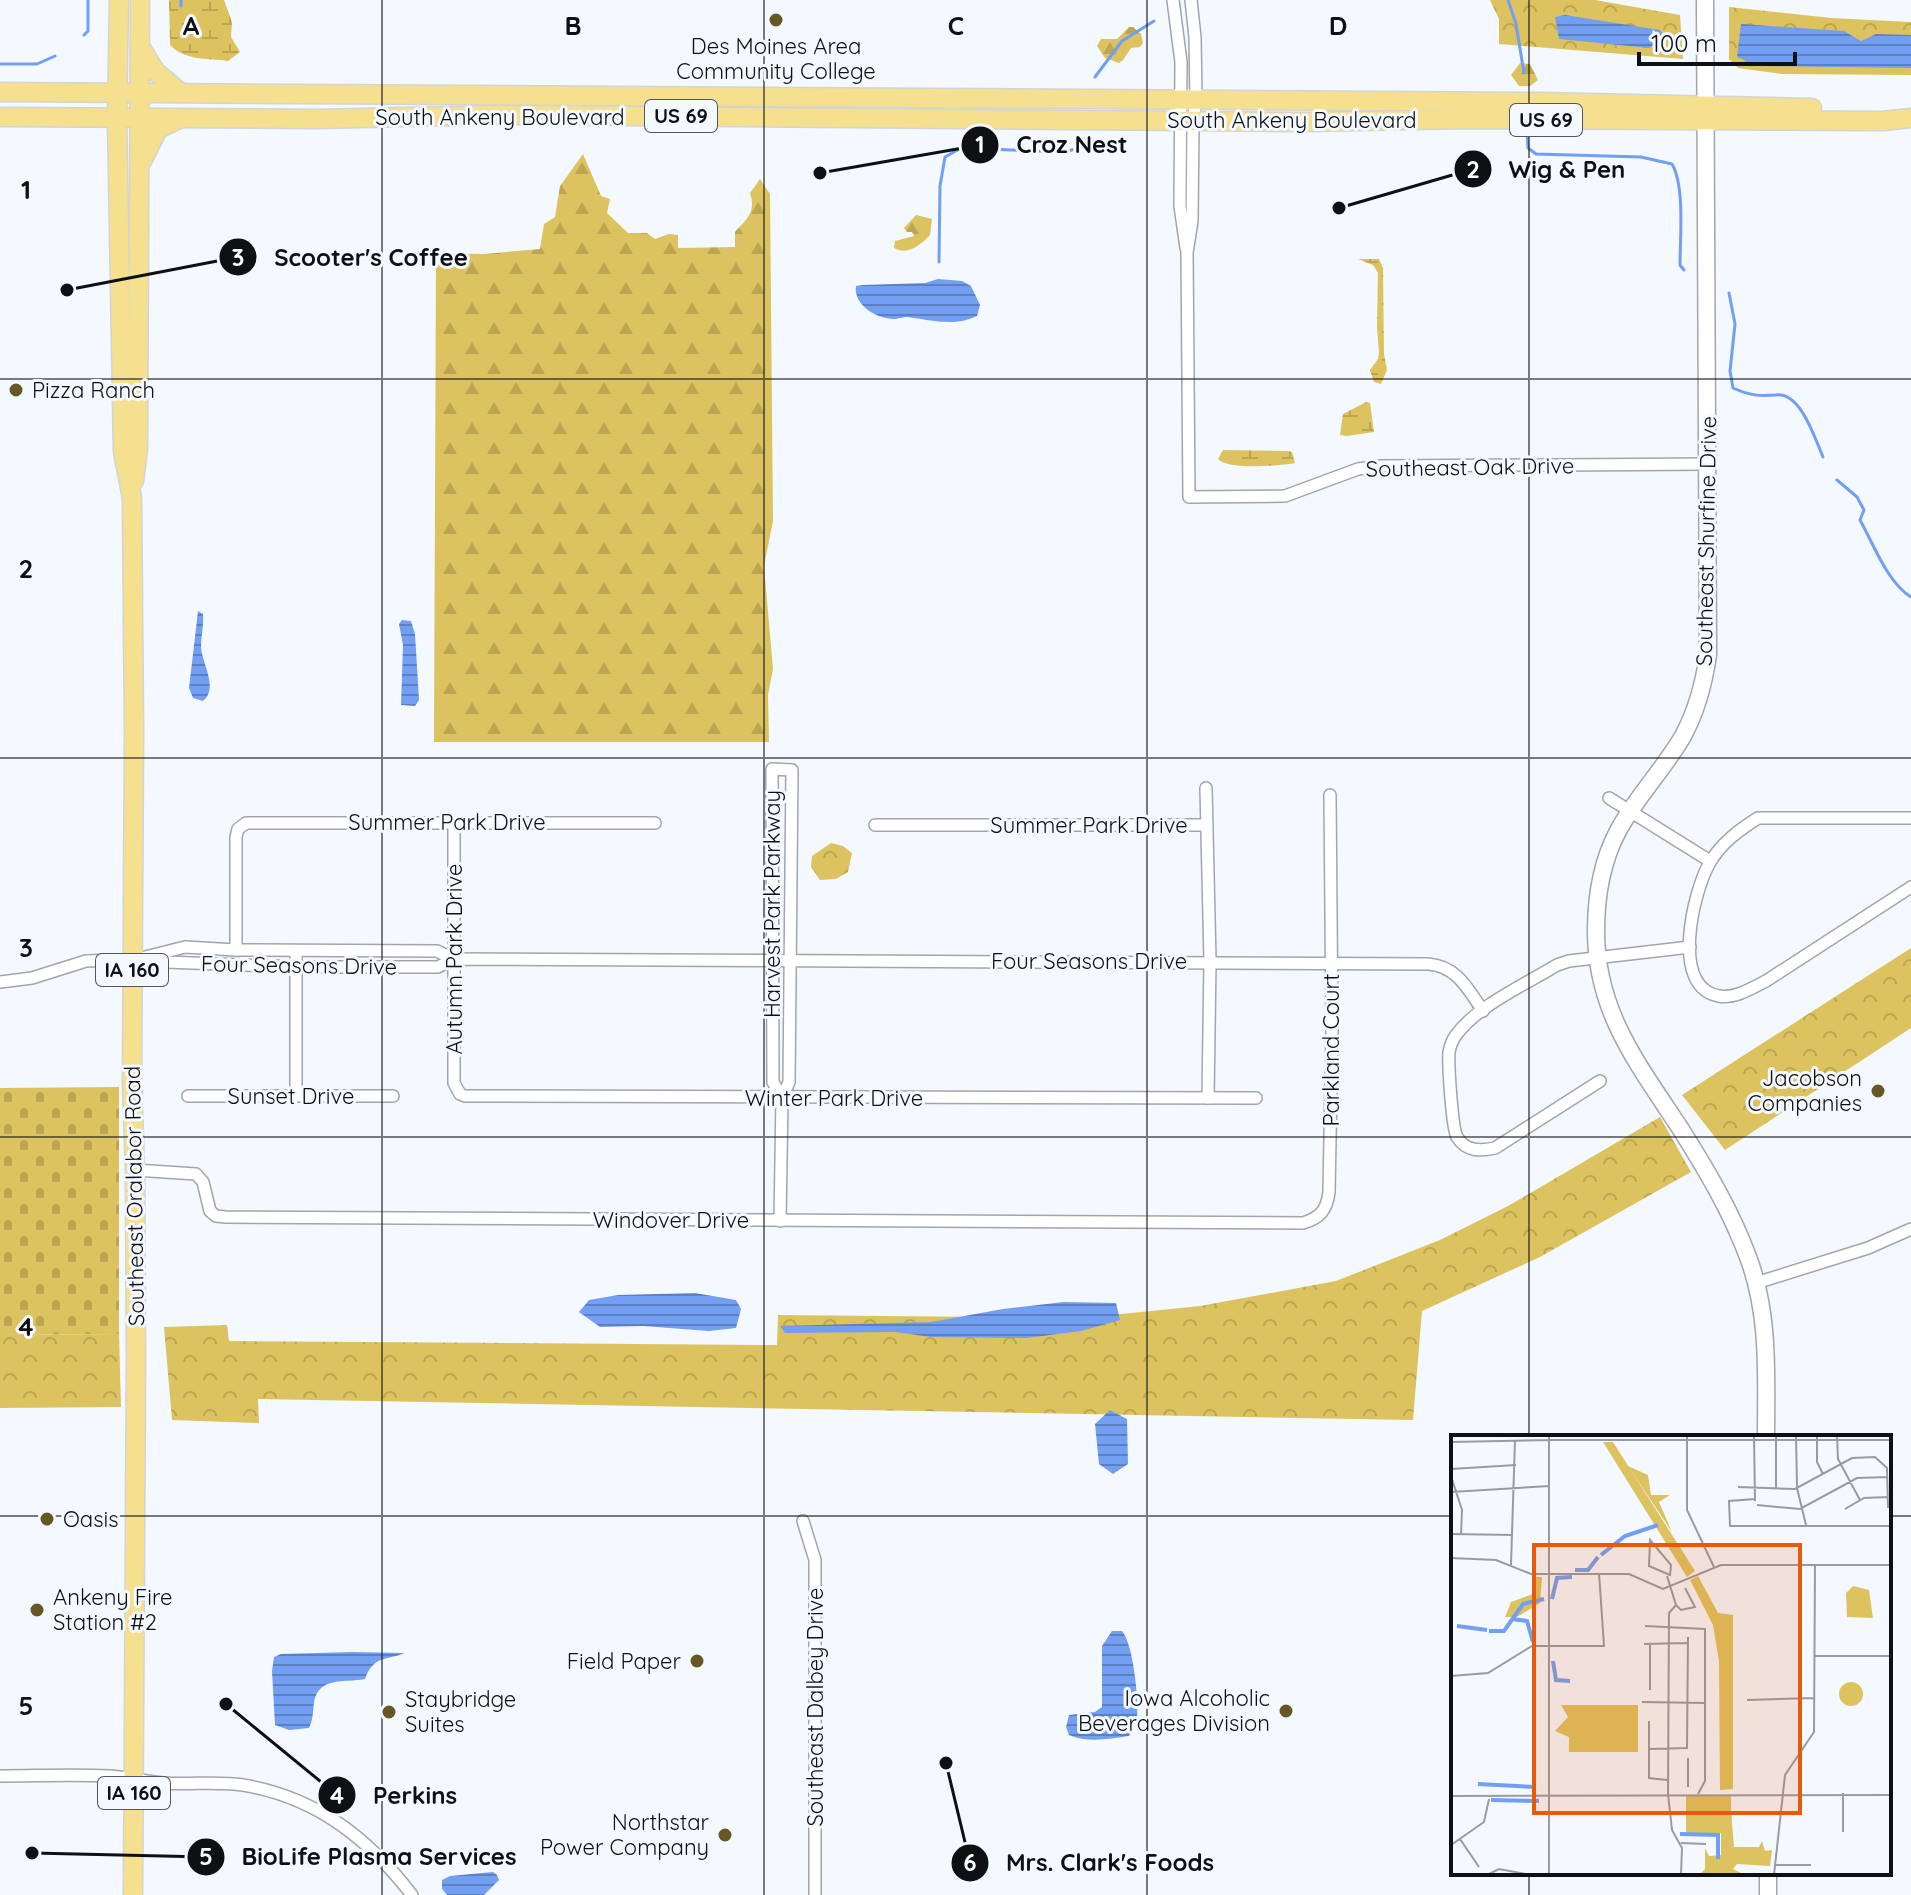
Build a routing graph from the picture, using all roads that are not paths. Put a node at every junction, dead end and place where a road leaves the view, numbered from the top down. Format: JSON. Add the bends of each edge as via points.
{"nodes":[{"id":1,"x":119,"y":0,"type":"edge"},
{"id":2,"x":140,"y":0,"type":"edge"},
{"id":3,"x":1173,"y":0,"type":"edge"},
{"id":4,"x":1191,"y":0,"type":"edge"},
{"id":5,"x":1705,"y":0,"type":"edge"},
{"id":6,"x":140,"y":46,"type":"junction"},
{"id":7,"x":0,"y":92,"type":"edge"},
{"id":8,"x":181,"y":93,"type":"junction"},
{"id":9,"x":747,"y":97,"type":"junction"},
{"id":10,"x":1188,"y":100,"type":"junction"},
{"id":11,"x":139,"y":105,"type":"junction"},
{"id":12,"x":117,"y":106,"type":"junction"},
{"id":13,"x":1911,"y":112,"type":"edge"},
{"id":14,"x":1704,"y":113,"type":"junction"},
{"id":15,"x":0,"y":117,"type":"edge"},
{"id":16,"x":747,"y":117,"type":"junction"},
{"id":17,"x":181,"y":118,"type":"junction"},
{"id":18,"x":1911,"y":118,"type":"edge"},
{"id":19,"x":1187,"y":121,"type":"junction"},
{"id":20,"x":138,"y":171,"type":"junction"},
{"id":21,"x":1708,"y":464,"type":"junction"},
{"id":22,"x":132,"y":498,"type":"junction"},
{"id":23,"x":1206,"y":788,"type":"dead end"},
{"id":24,"x":1330,"y":795,"type":"dead end"},
{"id":25,"x":1609,"y":798,"type":"dead end"},
{"id":26,"x":1631,"y":811,"type":"junction"},
{"id":27,"x":1911,"y":818,"type":"edge"},
{"id":28,"x":454,"y":823,"type":"junction"},
{"id":29,"x":655,"y":823,"type":"dead end"},
{"id":30,"x":875,"y":825,"type":"dead end"},
{"id":31,"x":1207,"y":825,"type":"junction"},
{"id":32,"x":1710,"y":861,"type":"junction"},
{"id":33,"x":1911,"y":887,"type":"edge"},
{"id":34,"x":1690,"y":947,"type":"junction"},
{"id":35,"x":236,"y":950,"type":"junction"},
{"id":36,"x":296,"y":951,"type":"junction"},
{"id":37,"x":1597,"y":958,"type":"junction"},
{"id":38,"x":453,"y":959,"type":"junction"},
{"id":39,"x":132,"y":960,"type":"junction"},
{"id":40,"x":792,"y":960,"type":"junction"},
{"id":41,"x":773,"y":961,"type":"junction"},
{"id":42,"x":1210,"y":961,"type":"junction"},
{"id":43,"x":1331,"y":963,"type":"junction"},
{"id":44,"x":296,"y":967,"type":"junction"},
{"id":45,"x":0,"y":982,"type":"edge"},
{"id":46,"x":1483,"y":1011,"type":"junction"},
{"id":47,"x":1600,"y":1081,"type":"dead end"},
{"id":48,"x":460,"y":1094,"type":"joint"},
{"id":49,"x":188,"y":1096,"type":"dead end"},
{"id":50,"x":296,"y":1096,"type":"junction"},
{"id":51,"x":393,"y":1096,"type":"dead end"},
{"id":52,"x":782,"y":1098,"type":"junction"},
{"id":53,"x":1208,"y":1098,"type":"junction"},
{"id":54,"x":1256,"y":1098,"type":"dead end"},
{"id":55,"x":135,"y":1170,"type":"junction"},
{"id":56,"x":780,"y":1221,"type":"junction"},
{"id":57,"x":1235,"y":1223,"type":"joint"},
{"id":58,"x":1911,"y":1229,"type":"edge"},
{"id":59,"x":1756,"y":1283,"type":"junction"},
{"id":60,"x":1766,"y":1435,"type":"edge"},
{"id":61,"x":803,"y":1521,"type":"dead end"},
{"id":62,"x":0,"y":1776,"type":"edge"},
{"id":63,"x":134,"y":1780,"type":"junction"},
{"id":64,"x":133,"y":1895,"type":"edge"},
{"id":65,"x":412,"y":1895,"type":"edge"},
{"id":66,"x":815,"y":1895,"type":"edge"}],
"edges":[{"from":1,"to":12,"type":"main road","number":"IA 160"},
{"from":2,"to":6,"type":"main road","number":"IA 160"},
{"from":3,"to":10,"type":"street"},
{"from":4,"to":10,"type":"street","via":[[1195,37]]},
{"from":5,"to":14,"type":"street","name":"Southeast Shurfine Drive"},
{"from":6,"to":8,"type":"main road","via":[[155,71]]},
{"from":6,"to":11,"type":"main road","number":"IA 160"},
{"from":7,"to":12,"type":"main road","name":"South Ankeny Boulevard","number":"US 69"},
{"from":8,"to":9,"type":"main road","name":"South Ankeny Boulevard","number":"US 69"},
{"from":8,"to":11,"type":"main road","name":"South Ankeny Boulevard","number":"US 69"},
{"from":9,"to":10,"type":"main road","name":"South Ankeny Boulevard","number":"US 69"},
{"from":9,"to":16,"type":"main road"},
{"from":10,"to":14,"type":"main road","name":"South Ankeny Boulevard","number":"US 69"},
{"from":10,"to":19,"type":"street"},
{"from":11,"to":12,"type":"main road","name":"South Ankeny Boulevard","number":"US 69"},
{"from":11,"to":17,"type":"main road","name":"South Ankeny Boulevard","number":"US 69"},
{"from":11,"to":20,"type":"main road","name":"Southeast Oralabor Road","number":"IA 160"},
{"from":12,"to":15,"type":"main road","name":"South Ankeny Boulevard","number":"US 69"},
{"from":12,"to":22,"type":"main road","name":"Southeast Oralabor Road","number":"IA 160","via":[[123,452]]},
{"from":13,"to":14,"type":"main road","name":"South Ankeny Boulevard","number":"US 69"},
{"from":14,"to":18,"type":"main road","name":"South Ankeny Boulevard","number":"US 69"},
{"from":14,"to":19,"type":"main road","name":"South Ankeny Boulevard","number":"US 69"},
{"from":14,"to":21,"type":"street","name":"Southeast Shurfine Drive"},
{"from":16,"to":17,"type":"main road","name":"South Ankeny Boulevard","number":"US 69"},
{"from":16,"to":19,"type":"main road","name":"South Ankeny Boulevard","number":"US 69"},
{"from":17,"to":20,"type":"main road","via":[[158,129]]},
{"from":19,"to":21,"type":"street","name":"Southeast Oak Drive","via":[[1180,206],[1187,253],[1189,497],[1285,496],[1381,466]]},
{"from":20,"to":22,"type":"main road","name":"Southeast Oralabor Road","number":"IA 160","via":[[138,448]]},
{"from":21,"to":26,"type":"street","name":"Southeast Shurfine Drive","via":[[1705,676],[1682,738]]},
{"from":22,"to":39,"type":"main road","name":"Southeast Oralabor Road","number":"IA 160"},
{"from":23,"to":31,"type":"street"},
{"from":24,"to":43,"type":"street","name":"Parkland Court"},
{"from":25,"to":26,"type":"street"},
{"from":26,"to":32,"type":"street"},
{"from":26,"to":37,"type":"street","name":"Southeast Shurfine Drive","via":[[1614,841],[1599,890]]},
{"from":27,"to":32,"type":"street","via":[[1758,818]]},
{"from":28,"to":29,"type":"street","name":"Summer Park Drive"},
{"from":28,"to":35,"type":"street","name":"Summer Park Drive","via":[[241,825],[236,837]]},
{"from":28,"to":38,"type":"street","name":"Autumn Park Drive"},
{"from":30,"to":31,"type":"street","name":"Summer Park Drive"},
{"from":31,"to":42,"type":"street"},
{"from":32,"to":34,"type":"street","via":[[1693,904]]},
{"from":33,"to":34,"type":"street","via":[[1766,981],[1729,996],[1703,987],[1692,973]]},
{"from":34,"to":37,"type":"street"},
{"from":35,"to":36,"type":"street","name":"Four Seasons Drive"},
{"from":35,"to":39,"type":"street","name":"Four Seasons Drive","via":[[185,947]]},
{"from":36,"to":38,"type":"street","name":"Four Seasons Drive","via":[[437,951]]},
{"from":36,"to":44,"type":"street"},
{"from":37,"to":46,"type":"street","via":[[1557,965]]},
{"from":37,"to":59,"type":"street","name":"Southeast Shurfine Drive","via":[[1603,991],[1623,1042],[1715,1184]]},
{"from":38,"to":41,"type":"street","name":"Four Seasons Drive"},
{"from":38,"to":44,"type":"street","name":"Four Seasons Drive","via":[[438,967]]},
{"from":38,"to":48,"type":"street","name":"Autumn Park Drive","via":[[454,1083]]},
{"from":39,"to":44,"type":"street","name":"Four Seasons Drive"},
{"from":39,"to":45,"type":"street","via":[[86,961]]},
{"from":39,"to":55,"type":"main road","name":"Southeast Oralabor Road","number":"IA 160"},
{"from":40,"to":41,"type":"street","name":"Four Seasons Drive"},
{"from":40,"to":41,"type":"street","name":"Harvest Park Parkway","via":[[792,770],[772,769]]},
{"from":40,"to":42,"type":"street","name":"Four Seasons Drive"},
{"from":40,"to":52,"type":"street","name":"Harvest Park Parkway","via":[[789,1082]]},
{"from":41,"to":52,"type":"street","name":"Harvest Park Parkway","via":[[773,1082]]},
{"from":42,"to":43,"type":"street","name":"Four Seasons Drive"},
{"from":42,"to":53,"type":"street"},
{"from":43,"to":46,"type":"street","name":"Four Seasons Drive","via":[[1437,965],[1459,977]]},
{"from":43,"to":57,"type":"street","name":"Parkland Court","via":[[1328,1204],[1322,1214],[1303,1223]]},
{"from":44,"to":50,"type":"street"},
{"from":46,"to":47,"type":"street","via":[[1454,1037],[1449,1052],[1453,1123],[1467,1147],[1495,1148]]},
{"from":48,"to":52,"type":"street","name":"Winter Park Drive"},
{"from":49,"to":50,"type":"street","name":"Sunset Drive"},
{"from":50,"to":51,"type":"street","name":"Sunset Drive"},
{"from":52,"to":53,"type":"street","name":"Winter Park Drive"},
{"from":52,"to":56,"type":"street","name":"Harvest Park Parkway"},
{"from":53,"to":54,"type":"street","name":"Winter Park Drive"},
{"from":55,"to":56,"type":"street","name":"Windover Drive","via":[[196,1174],[210,1211],[226,1217]]},
{"from":55,"to":63,"type":"main road","name":"Southeast Oralabor Road","number":"IA 160"},
{"from":56,"to":57,"type":"street","name":"Windover Drive"},
{"from":58,"to":59,"type":"street"},
{"from":59,"to":60,"type":"street","name":"Southeast Shurfine Drive","via":[[1765,1333]]},
{"from":61,"to":66,"type":"street","name":"Southeast Dalbey Drive","via":[[815,1560]]},
{"from":62,"to":63,"type":"street"},
{"from":63,"to":64,"type":"main road","name":"Southeast Oralabor Road","number":"IA 160"},
{"from":63,"to":65,"type":"street","via":[[242,1785],[304,1803],[364,1841]]}]}
